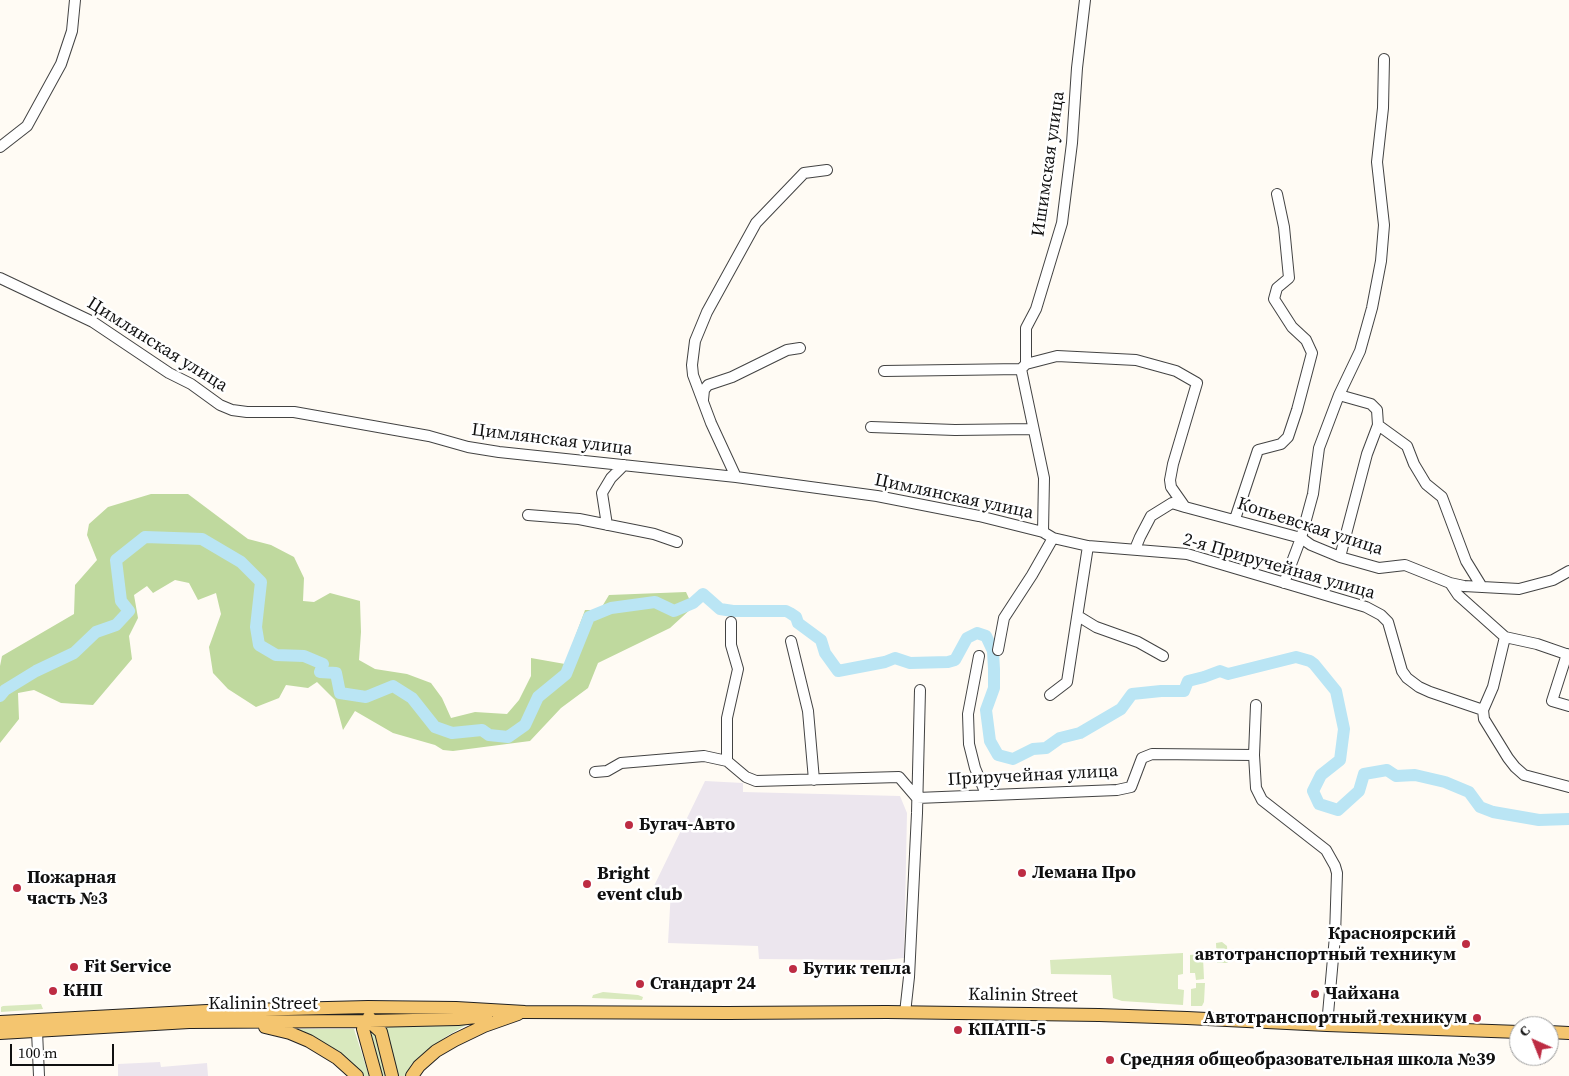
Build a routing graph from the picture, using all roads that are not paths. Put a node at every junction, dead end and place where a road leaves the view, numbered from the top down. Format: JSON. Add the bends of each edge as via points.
{"nodes":[{"id":1,"x":75,"y":0,"type":"edge"},
{"id":2,"x":1086,"y":0,"type":"edge"},
{"id":3,"x":1384,"y":59,"type":"dead end"},
{"id":4,"x":0,"y":147,"type":"edge"},
{"id":5,"x":827,"y":170,"type":"dead end"},
{"id":6,"x":1277,"y":194,"type":"dead end"},
{"id":7,"x":0,"y":278,"type":"edge"},
{"id":8,"x":800,"y":348,"type":"dead end"},
{"id":9,"x":1023,"y":367,"type":"junction"},
{"id":10,"x":884,"y":371,"type":"dead end"},
{"id":11,"x":1339,"y":395,"type":"junction"},
{"id":12,"x":703,"y":402,"type":"junction"},
{"id":13,"x":1378,"y":425,"type":"junction"},
{"id":14,"x":871,"y":426,"type":"dead end"},
{"id":15,"x":1033,"y":429,"type":"junction"},
{"id":16,"x":624,"y":464,"type":"junction"},
{"id":17,"x":736,"y":477,"type":"junction"},
{"id":18,"x":1185,"y":507,"type":"junction"},
{"id":19,"x":528,"y":515,"type":"dead end"},
{"id":20,"x":1235,"y":519,"type":"junction"},
{"id":21,"x":607,"y":525,"type":"junction"},
{"id":22,"x":1048,"y":535,"type":"junction"},
{"id":23,"x":1301,"y":538,"type":"junction"},
{"id":24,"x":677,"y":542,"type":"dead end"},
{"id":25,"x":1088,"y":546,"type":"junction"},
{"id":26,"x":1135,"y":549,"type":"junction"},
{"id":27,"x":1340,"y":557,"type":"junction"},
{"id":28,"x":1569,"y":571,"type":"edge"},
{"id":29,"x":1284,"y":583,"type":"junction"},
{"id":30,"x":1450,"y":583,"type":"junction"},
{"id":31,"x":1482,"y":586,"type":"junction"},
{"id":32,"x":1078,"y":616,"type":"junction"},
{"id":33,"x":731,"y":622,"type":"dead end"},
{"id":34,"x":1506,"y":637,"type":"junction"},
{"id":35,"x":791,"y":641,"type":"dead end"},
{"id":36,"x":998,"y":650,"type":"dead end"},
{"id":37,"x":1568,"y":654,"type":"edge"},
{"id":38,"x":979,"y":656,"type":"dead end"},
{"id":39,"x":1163,"y":656,"type":"dead end"},
{"id":40,"x":920,"y":690,"type":"dead end"},
{"id":41,"x":1050,"y":695,"type":"dead end"},
{"id":42,"x":1256,"y":705,"type":"dead end"},
{"id":43,"x":1569,"y":706,"type":"edge"},
{"id":44,"x":1483,"y":710,"type":"junction"},
{"id":45,"x":1254,"y":755,"type":"junction"},
{"id":46,"x":727,"y":761,"type":"junction"},
{"id":47,"x":595,"y":772,"type":"dead end"},
{"id":48,"x":814,"y":780,"type":"junction"},
{"id":49,"x":1569,"y":787,"type":"edge"},
{"id":50,"x":986,"y":794,"type":"junction"},
{"id":51,"x":917,"y":798,"type":"junction"},
{"id":52,"x":368,"y":1007,"type":"junction"},
{"id":53,"x":525,"y":1012,"type":"junction"},
{"id":54,"x":905,"y":1012,"type":"junction"},
{"id":55,"x":369,"y":1021,"type":"junction"},
{"id":56,"x":0,"y":1022,"type":"edge"},
{"id":57,"x":243,"y":1022,"type":"junction"},
{"id":58,"x":1326,"y":1026,"type":"junction"},
{"id":59,"x":36,"y":1031,"type":"junction"},
{"id":60,"x":1509,"y":1032,"type":"edge"},
{"id":61,"x":0,"y":1033,"type":"edge"},
{"id":62,"x":38,"y":1076,"type":"edge"},
{"id":63,"x":356,"y":1076,"type":"edge"},
{"id":64,"x":376,"y":1076,"type":"edge"},
{"id":65,"x":392,"y":1076,"type":"edge"},
{"id":66,"x":412,"y":1076,"type":"edge"}],
"edges":[{"from":1,"to":4,"type":"street","via":[[72,31],[61,64],[27,126]]},
{"from":2,"to":9,"type":"street","name":"Ишимская улица","via":[[1062,223],[1036,309],[1026,328]]},
{"from":3,"to":11,"type":"street","via":[[1377,162],[1384,225],[1381,261],[1360,351]]},
{"from":5,"to":12,"type":"street","via":[[804,173],[764,214],[754,226],[707,312],[695,340],[692,365]]},
{"from":6,"to":20,"type":"street","via":[[1289,278],[1277,288],[1274,299],[1292,327],[1306,340],[1312,353],[1288,437],[1281,444],[1258,450]]},
{"from":7,"to":16,"type":"street","name":"Цимлянская улица","via":[[93,322],[168,373],[232,410],[294,412],[428,436],[476,449]]},
{"from":8,"to":12,"type":"street","via":[[787,350],[708,385]]},
{"from":9,"to":10,"type":"street"},
{"from":9,"to":15,"type":"street","name":"Ишимская улица"},
{"from":9,"to":18,"type":"street","via":[[1057,356],[1136,360],[1176,371],[1197,383],[1170,480],[1171,487]]},
{"from":11,"to":13,"type":"street","via":[[1371,404],[1377,410]]},
{"from":11,"to":23,"type":"street","via":[[1320,448],[1313,494]]},
{"from":12,"to":17,"type":"street"},
{"from":13,"to":27,"type":"street","via":[[1367,454]]},
{"from":13,"to":31,"type":"street","via":[[1407,446],[1426,484],[1442,497],[1466,561]]},
{"from":14,"to":15,"type":"street"},
{"from":15,"to":22,"type":"street","name":"Ишимская улица","via":[[1044,478]]},
{"from":16,"to":17,"type":"street","name":"Цимлянская улица"},
{"from":16,"to":21,"type":"street","via":[[602,493]]},
{"from":17,"to":22,"type":"street","name":"Цимлянская улица","via":[[877,496],[979,516]]},
{"from":18,"to":20,"type":"street","name":"Копьевская улица"},
{"from":18,"to":26,"type":"street","name":"Копьевская улица","via":[[1172,503],[1150,516]]},
{"from":19,"to":21,"type":"street"},
{"from":20,"to":23,"type":"street","name":"Копьевская улица"},
{"from":21,"to":24,"type":"street"},
{"from":22,"to":25,"type":"street","name":"2-я Приручейная улица"},
{"from":22,"to":36,"type":"street","via":[[1032,575],[1004,618]]},
{"from":23,"to":27,"type":"street","name":"Копьевская улица"},
{"from":23,"to":29,"type":"street"},
{"from":25,"to":26,"type":"street","name":"2-я Приручейная улица"},
{"from":25,"to":32,"type":"street"},
{"from":26,"to":29,"type":"street","name":"2-я Приручейная улица","via":[[1187,554]]},
{"from":27,"to":30,"type":"street","name":"Копьевская улица","via":[[1380,568],[1405,565]]},
{"from":28,"to":31,"type":"street","via":[[1553,580],[1519,589]]},
{"from":29,"to":44,"type":"street","name":"2-я Приручейная улица","via":[[1366,607],[1381,615],[1388,622],[1402,671],[1408,678],[1430,692]]},
{"from":30,"to":31,"type":"street"},
{"from":30,"to":34,"type":"street","name":"Копьевская улица","via":[[1458,596]]},
{"from":32,"to":39,"type":"street"},
{"from":32,"to":41,"type":"street","via":[[1067,682]]},
{"from":33,"to":46,"type":"street","via":[[738,669],[727,718]]},
{"from":34,"to":37,"type":"street"},
{"from":34,"to":44,"type":"street","via":[[1493,687]]},
{"from":35,"to":48,"type":"street","via":[[808,711]]},
{"from":37,"to":43,"type":"street","via":[[1552,701]]},
{"from":38,"to":50,"type":"street","via":[[968,714],[969,744]]},
{"from":40,"to":51,"type":"street"},
{"from":42,"to":45,"type":"street"},
{"from":44,"to":49,"type":"street","via":[[1484,720],[1515,767],[1524,775]]},
{"from":45,"to":50,"type":"street","name":"Приручейная улица","via":[[1152,754],[1142,758],[1131,787]]},
{"from":45,"to":58,"type":"street","via":[[1256,788],[1262,800],[1326,850],[1336,866],[1335,936]]},
{"from":46,"to":47,"type":"street","via":[[704,756],[621,763],[607,771]]},
{"from":46,"to":48,"type":"street","via":[[756,781]]},
{"from":48,"to":51,"type":"street","via":[[899,777]]},
{"from":50,"to":51,"type":"street","name":"Приручейная улица"},
{"from":51,"to":54,"type":"street"},
{"from":52,"to":53,"type":"main road","name":"Kalinin Street"},
{"from":52,"to":55,"type":"main road"},
{"from":52,"to":56,"type":"main road","name":"Kalinin Street","via":[[207,1011]]},
{"from":53,"to":54,"type":"main road","name":"Kalinin Street"},
{"from":53,"to":55,"type":"main road","name":"Kalinin Street","via":[[458,1019]]},
{"from":53,"to":66,"type":"main road","via":[[455,1040],[436,1051]]},
{"from":54,"to":58,"type":"main road","name":"Kalinin Street","via":[[1179,1017]]},
{"from":55,"to":57,"type":"main road","name":"Kalinin Street"},
{"from":55,"to":64,"type":"main road","via":[[363,1029]]},
{"from":55,"to":65,"type":"main road","via":[[381,1032]]},
{"from":57,"to":59,"type":"main road","name":"Kalinin Street"},
{"from":57,"to":63,"type":"main road","via":[[309,1041],[337,1058]]},
{"from":58,"to":60,"type":"main road","name":"Kalinin Street"},
{"from":59,"to":61,"type":"main road","name":"Kalinin Street"},
{"from":59,"to":62,"type":"street"}]}
